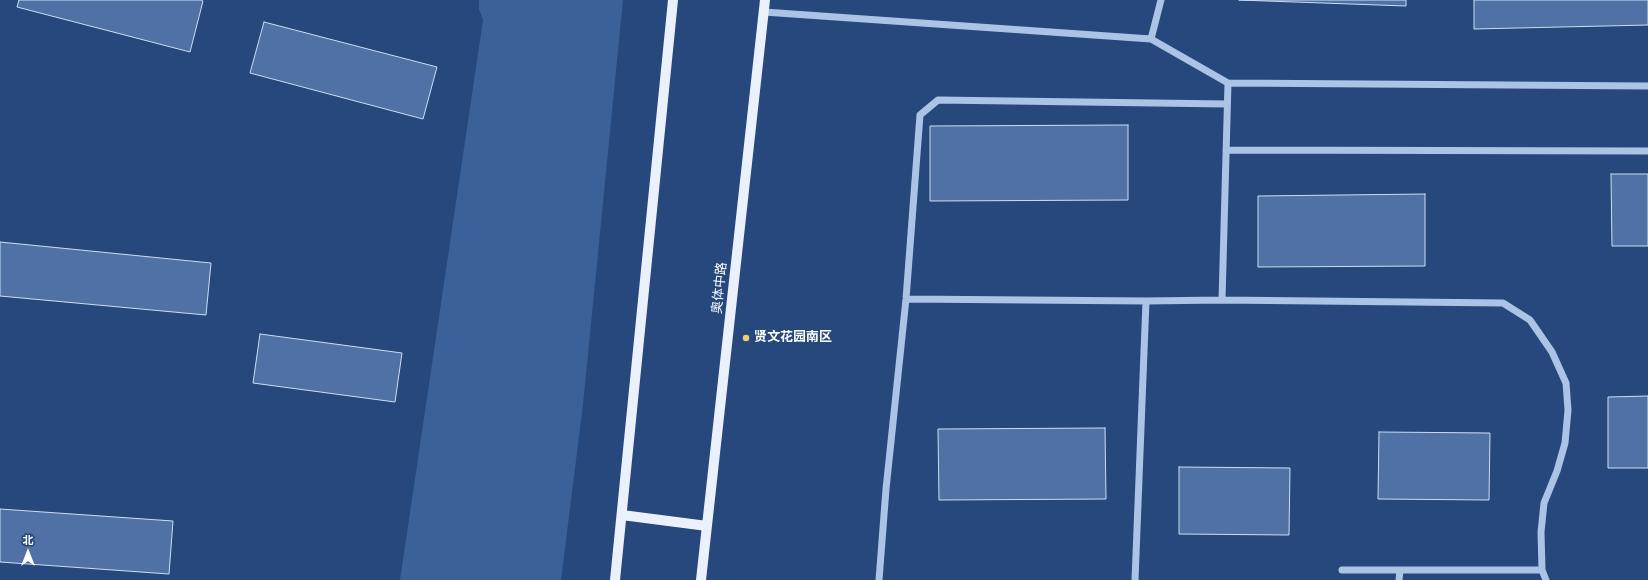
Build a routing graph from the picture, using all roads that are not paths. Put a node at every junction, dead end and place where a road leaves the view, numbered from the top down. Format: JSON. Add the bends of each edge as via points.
{"nodes":[{"id":1,"x":673,"y":0,"type":"edge"},
{"id":2,"x":765,"y":0,"type":"edge"},
{"id":3,"x":1161,"y":0,"type":"edge"},
{"id":4,"x":764,"y":12,"type":"junction"},
{"id":5,"x":1151,"y":39,"type":"junction"},
{"id":6,"x":1228,"y":82,"type":"junction"},
{"id":7,"x":1648,"y":86,"type":"edge"},
{"id":8,"x":1227,"y":104,"type":"junction"},
{"id":9,"x":1226,"y":150,"type":"junction"},
{"id":10,"x":1648,"y":151,"type":"edge"},
{"id":11,"x":906,"y":299,"type":"junction"},
{"id":12,"x":1222,"y":300,"type":"junction"},
{"id":13,"x":1146,"y":301,"type":"junction"},
{"id":14,"x":622,"y":515,"type":"junction"},
{"id":15,"x":707,"y":526,"type":"junction"},
{"id":16,"x":1342,"y":570,"type":"dead end"},
{"id":17,"x":1400,"y":570,"type":"junction"},
{"id":18,"x":1542,"y":570,"type":"junction"},
{"id":19,"x":615,"y":580,"type":"edge"},
{"id":20,"x":701,"y":580,"type":"edge"},
{"id":21,"x":879,"y":580,"type":"edge"},
{"id":22,"x":1135,"y":580,"type":"edge"},
{"id":23,"x":1399,"y":580,"type":"edge"},
{"id":24,"x":1546,"y":580,"type":"edge"}],
"edges":[{"from":1,"to":14,"type":"main road"},
{"from":2,"to":4,"type":"main road","name":"奥体中路"},
{"from":3,"to":5,"type":"street"},
{"from":4,"to":5,"type":"street"},
{"from":4,"to":15,"type":"main road","name":"奥体中路"},
{"from":5,"to":6,"type":"street"},
{"from":6,"to":7,"type":"street"},
{"from":6,"to":8,"type":"street"},
{"from":8,"to":9,"type":"street"},
{"from":8,"to":11,"type":"street","via":[[938,100],[920,115]]},
{"from":9,"to":10,"type":"street"},
{"from":9,"to":12,"type":"street"},
{"from":11,"to":13,"type":"street"},
{"from":11,"to":21,"type":"street"},
{"from":12,"to":13,"type":"street"},
{"from":12,"to":18,"type":"street","via":[[1502,303],[1530,320],[1552,352],[1566,383],[1568,410],[1565,443],[1544,503],[1541,532]]},
{"from":13,"to":22,"type":"street"},
{"from":14,"to":15,"type":"main road"},
{"from":14,"to":19,"type":"main road"},
{"from":15,"to":20,"type":"main road","name":"奥体中路"},
{"from":16,"to":17,"type":"street"},
{"from":17,"to":18,"type":"street"},
{"from":17,"to":23,"type":"street"},
{"from":18,"to":24,"type":"street"}]}
